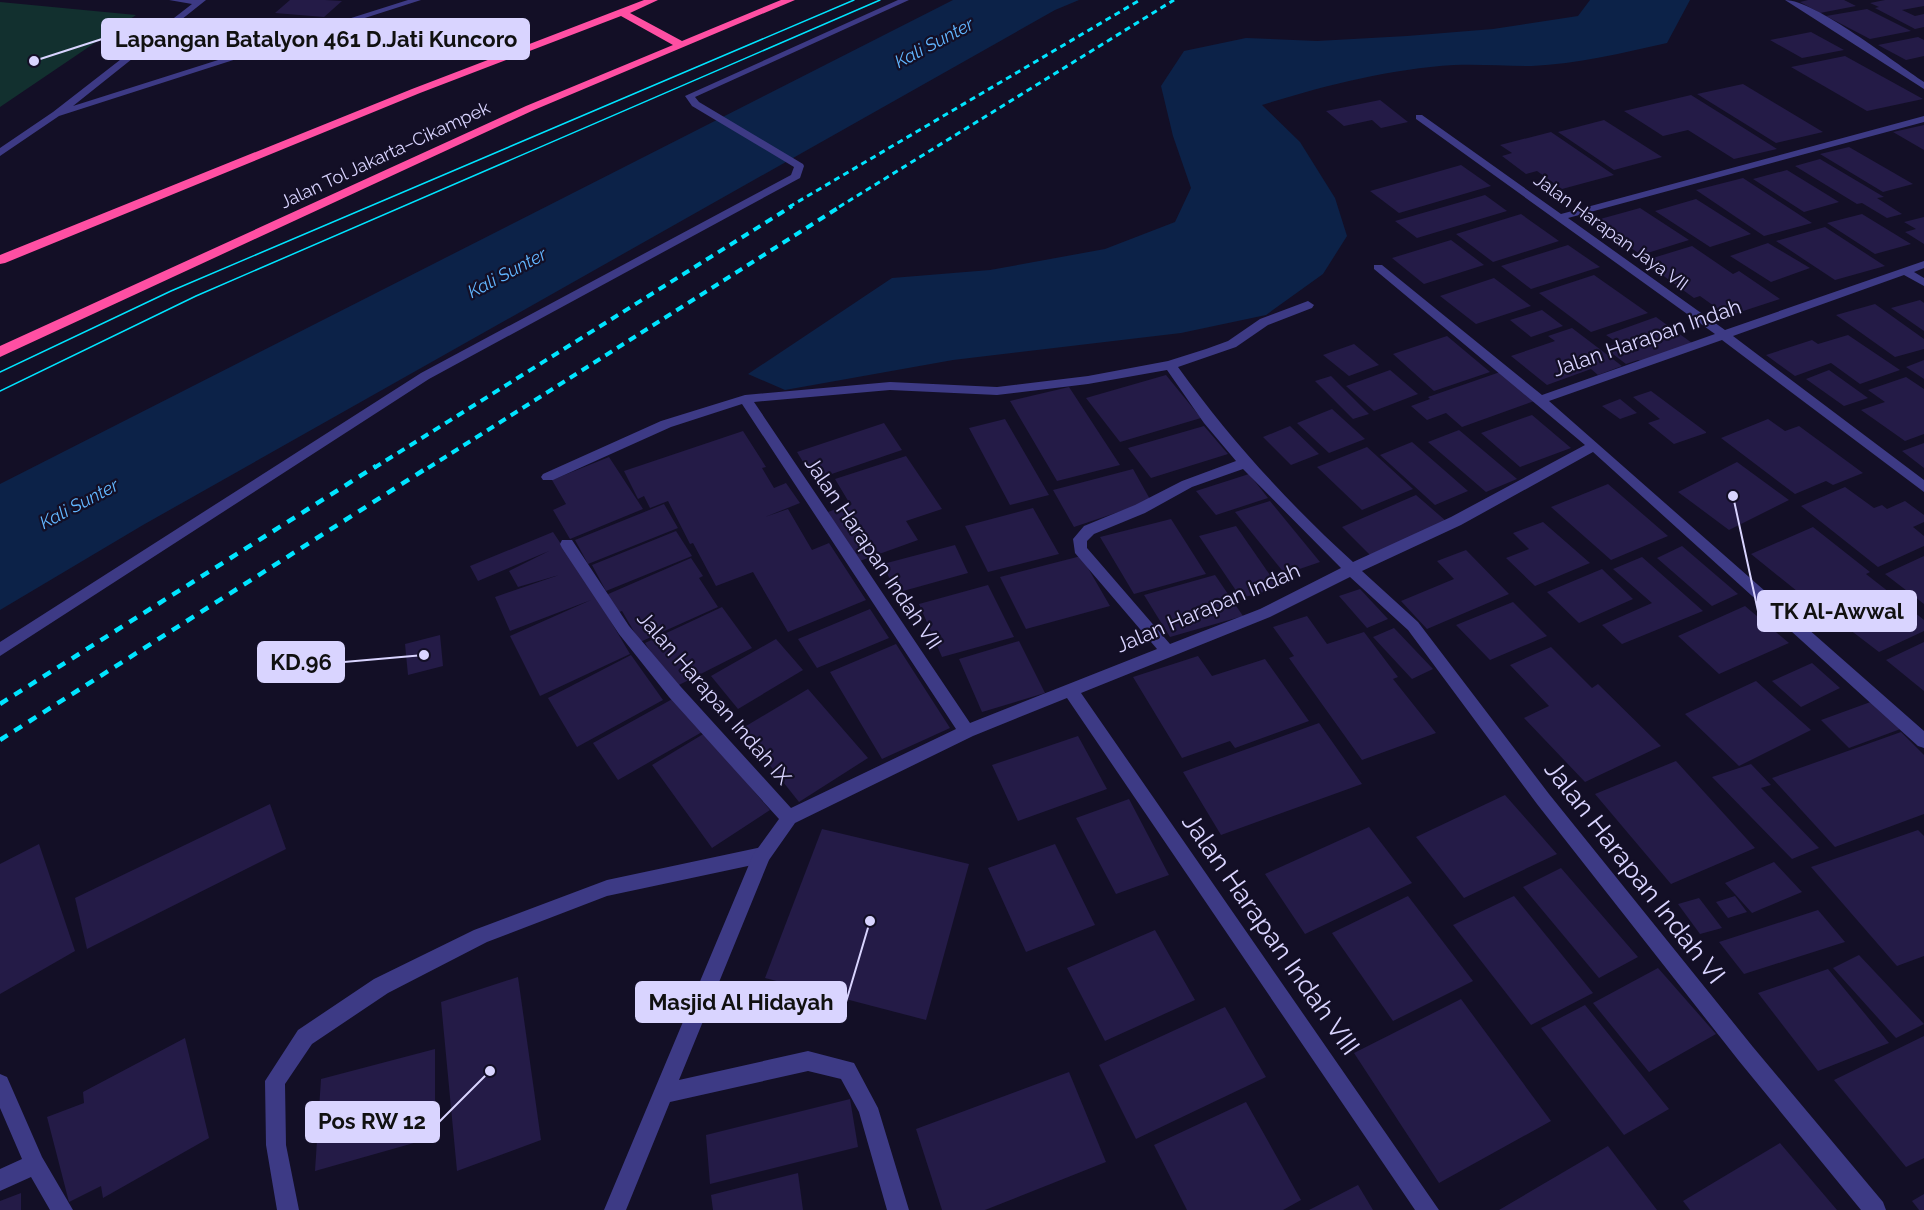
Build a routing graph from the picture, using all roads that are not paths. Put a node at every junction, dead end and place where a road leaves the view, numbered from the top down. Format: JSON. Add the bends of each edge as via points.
{"nodes":[{"id":1,"x":173,"y":0,"type":"edge"},
{"id":2,"x":417,"y":0,"type":"edge"},
{"id":3,"x":653,"y":0,"type":"edge"},
{"id":4,"x":790,"y":0,"type":"edge"},
{"id":5,"x":905,"y":0,"type":"edge"},
{"id":6,"x":1789,"y":0,"type":"edge"},
{"id":7,"x":201,"y":1,"type":"edge"},
{"id":8,"x":621,"y":12,"type":"junction"},
{"id":9,"x":681,"y":45,"type":"junction"},
{"id":10,"x":1924,"y":86,"type":"edge"},
{"id":11,"x":56,"y":114,"type":"junction"},
{"id":12,"x":1419,"y":117,"type":"dead end"},
{"id":13,"x":1924,"y":118,"type":"edge"},
{"id":14,"x":0,"y":153,"type":"edge"},
{"id":15,"x":1561,"y":218,"type":"junction"},
{"id":16,"x":0,"y":260,"type":"edge"},
{"id":17,"x":1924,"y":264,"type":"edge"},
{"id":18,"x":1378,"y":267,"type":"dead end"},
{"id":19,"x":1905,"y":271,"type":"junction"},
{"id":20,"x":1924,"y":283,"type":"edge"},
{"id":21,"x":1308,"y":305,"type":"dead end"},
{"id":22,"x":1724,"y":335,"type":"junction"},
{"id":23,"x":0,"y":352,"type":"edge"},
{"id":24,"x":1170,"y":364,"type":"junction"},
{"id":25,"x":745,"y":399,"type":"junction"},
{"id":26,"x":1540,"y":399,"type":"junction"},
{"id":27,"x":1594,"y":446,"type":"junction"},
{"id":28,"x":1245,"y":463,"type":"junction"},
{"id":29,"x":548,"y":477,"type":"dead end"},
{"id":30,"x":1924,"y":487,"type":"edge"},
{"id":31,"x":567,"y":544,"type":"dead end"},
{"id":32,"x":1352,"y":569,"type":"junction"},
{"id":33,"x":0,"y":650,"type":"edge"},
{"id":34,"x":1168,"y":652,"type":"junction"},
{"id":35,"x":1070,"y":689,"type":"junction"},
{"id":36,"x":967,"y":731,"type":"junction"},
{"id":37,"x":1924,"y":741,"type":"edge"},
{"id":38,"x":789,"y":818,"type":"junction"},
{"id":39,"x":762,"y":855,"type":"junction"},
{"id":40,"x":0,"y":1084,"type":"edge"},
{"id":41,"x":664,"y":1093,"type":"junction"},
{"id":42,"x":35,"y":1164,"type":"junction"},
{"id":43,"x":0,"y":1180,"type":"edge"},
{"id":44,"x":62,"y":1210,"type":"edge"},
{"id":45,"x":288,"y":1210,"type":"edge"},
{"id":46,"x":615,"y":1210,"type":"edge"},
{"id":47,"x":898,"y":1210,"type":"edge"},
{"id":48,"x":1428,"y":1210,"type":"edge"},
{"id":49,"x":1875,"y":1210,"type":"edge"}],
"edges":[{"from":1,"to":7,"type":"street"},
{"from":2,"to":11,"type":"street"},
{"from":3,"to":8,"type":"highway","name":"Jalan Tol Jakarta–Cikampek"},
{"from":4,"to":9,"type":"highway","name":"Jalan Tol Jakarta–Cikampek"},
{"from":5,"to":33,"type":"street","via":[[689,98],[799,166],[796,176],[425,376]]},
{"from":6,"to":10,"type":"street"},
{"from":7,"to":11,"type":"street"},
{"from":8,"to":9,"type":"highway"},
{"from":8,"to":16,"type":"highway","name":"Jalan Tol Jakarta–Cikampek"},
{"from":9,"to":23,"type":"highway","name":"Jalan Tol Jakarta–Cikampek","via":[[530,108]]},
{"from":11,"to":14,"type":"street"},
{"from":12,"to":15,"type":"street","name":"Jalan Harapan Jaya VII"},
{"from":13,"to":15,"type":"street"},
{"from":15,"to":22,"type":"street","name":"Jalan Harapan Jaya VII"},
{"from":17,"to":19,"type":"street","name":"Jalan Harapan Indah"},
{"from":18,"to":26,"type":"street"},
{"from":19,"to":20,"type":"street"},
{"from":19,"to":22,"type":"street","name":"Jalan Harapan Indah"},
{"from":21,"to":24,"type":"street","via":[[1264,321],[1232,344]]},
{"from":22,"to":26,"type":"street","name":"Jalan Harapan Indah"},
{"from":22,"to":30,"type":"street","name":"Jalan Harapan Jaya VII"},
{"from":24,"to":25,"type":"street","via":[[1088,380],[997,391],[890,386]]},
{"from":24,"to":28,"type":"street","name":"Jalan Harapan Indah VI"},
{"from":25,"to":29,"type":"street","via":[[666,424]]},
{"from":25,"to":36,"type":"street","name":"Jalan Harapan Indah VII"},
{"from":26,"to":27,"type":"street","name":"Jalan Harapan Indah"},
{"from":27,"to":32,"type":"street","name":"Jalan Harapan Indah","via":[[1456,521]]},
{"from":27,"to":37,"type":"street"},
{"from":28,"to":32,"type":"street","name":"Jalan Harapan Indah VI"},
{"from":28,"to":34,"type":"street","via":[[1187,484],[1089,530],[1080,539],[1080,549]]},
{"from":31,"to":38,"type":"street","name":"Jalan Harapan Indah IX","via":[[624,630]]},
{"from":32,"to":34,"type":"street","name":"Jalan Harapan Indah","via":[[1265,613]]},
{"from":32,"to":49,"type":"street","name":"Jalan Harapan Indah VI","via":[[1413,626],[1543,799]]},
{"from":34,"to":35,"type":"street","name":"Jalan Harapan Indah"},
{"from":35,"to":36,"type":"street","name":"Jalan Harapan Indah"},
{"from":35,"to":48,"type":"street","name":"Jalan Harapan Indah VIII"},
{"from":36,"to":38,"type":"street","name":"Jalan Harapan Indah"},
{"from":38,"to":39,"type":"street","name":"Jalan Harapan Indah"},
{"from":39,"to":41,"type":"street","name":"Jalan Harapan Indah"},
{"from":39,"to":45,"type":"street","via":[[607,888],[481,936],[381,986],[305,1037],[275,1081],[276,1145]]},
{"from":40,"to":42,"type":"street"},
{"from":41,"to":46,"type":"street","name":"Jalan Harapan Indah"},
{"from":41,"to":47,"type":"street","via":[[808,1061],[847,1070],[868,1108]]},
{"from":42,"to":43,"type":"street"},
{"from":42,"to":44,"type":"street"}]}
